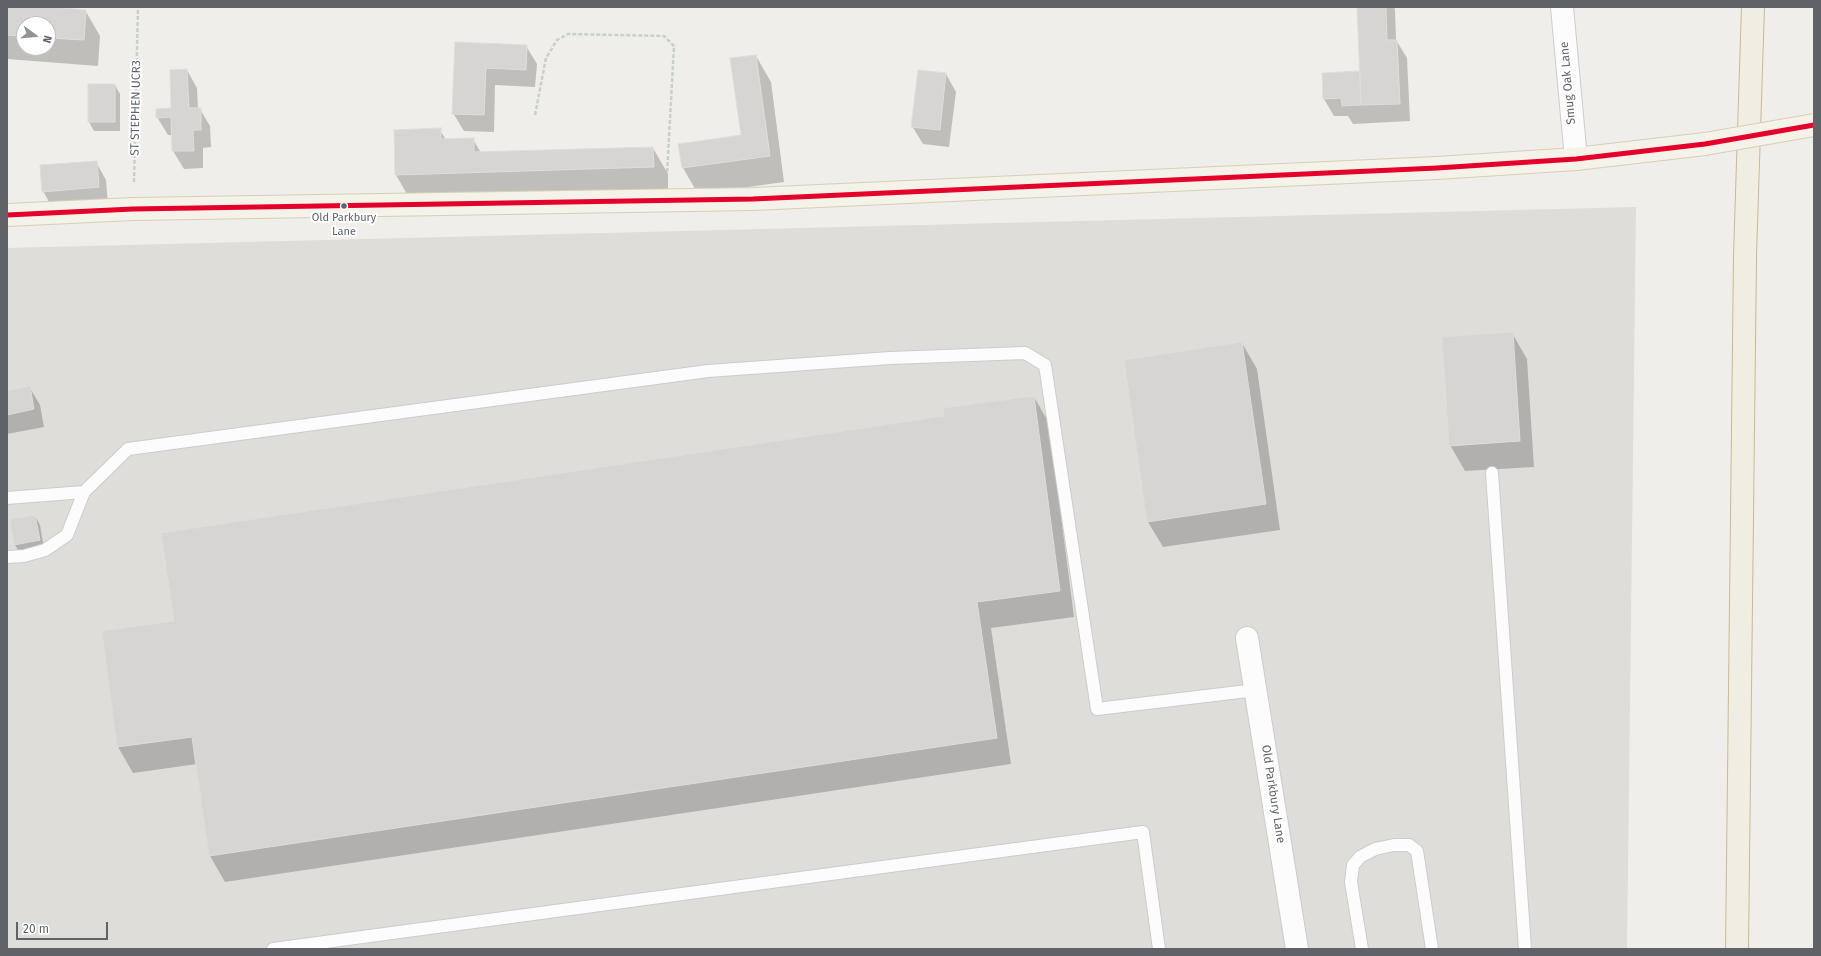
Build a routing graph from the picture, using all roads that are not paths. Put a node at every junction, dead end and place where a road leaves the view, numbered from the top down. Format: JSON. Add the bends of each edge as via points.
{"nodes":[{"id":1,"x":1562,"y":7,"type":"edge"},
{"id":2,"x":1753,"y":7,"type":"edge"},
{"id":3,"x":1814,"y":125,"type":"edge"},
{"id":4,"x":1576,"y":159,"type":"junction"},
{"id":5,"x":7,"y":215,"type":"edge"},
{"id":6,"x":1492,"y":473,"type":"dead end"},
{"id":7,"x":84,"y":492,"type":"junction"},
{"id":8,"x":7,"y":498,"type":"edge"},
{"id":9,"x":7,"y":557,"type":"edge"},
{"id":10,"x":1247,"y":638,"type":"dead end"},
{"id":11,"x":1256,"y":690,"type":"junction"},
{"id":12,"x":272,"y":949,"type":"edge"},
{"id":13,"x":1159,"y":949,"type":"edge"},
{"id":14,"x":1297,"y":949,"type":"edge"},
{"id":15,"x":1362,"y":949,"type":"edge"},
{"id":16,"x":1432,"y":949,"type":"edge"},
{"id":17,"x":1525,"y":949,"type":"edge"},
{"id":18,"x":1737,"y":949,"type":"edge"}],
"edges":[{"from":1,"to":4,"type":"street","name":"Smug Oak Lane"},
{"from":2,"to":18,"type":"highway","via":[[1744,256]]},
{"from":3,"to":4,"type":"main road","bridge":true,"via":[[1705,144]]},
{"from":4,"to":5,"type":"main road","via":[[1421,169],[761,199],[133,209]]},
{"from":6,"to":17,"type":"lane"},
{"from":7,"to":8,"type":"lane"},
{"from":7,"to":9,"type":"lane","via":[[66,535],[45,550],[24,556]]},
{"from":7,"to":11,"type":"lane","via":[[128,449],[708,371],[890,358],[1025,353],[1045,365],[1097,709]]},
{"from":10,"to":11,"type":"street","name":"Old Parkbury Lane"},
{"from":11,"to":14,"type":"street","name":"Old Parkbury Lane"},
{"from":12,"to":13,"type":"lane","via":[[1143,832]]},
{"from":15,"to":16,"type":"lane","via":[[1351,882],[1353,865],[1360,857],[1375,849],[1394,845],[1408,845],[1417,851]]}]}
